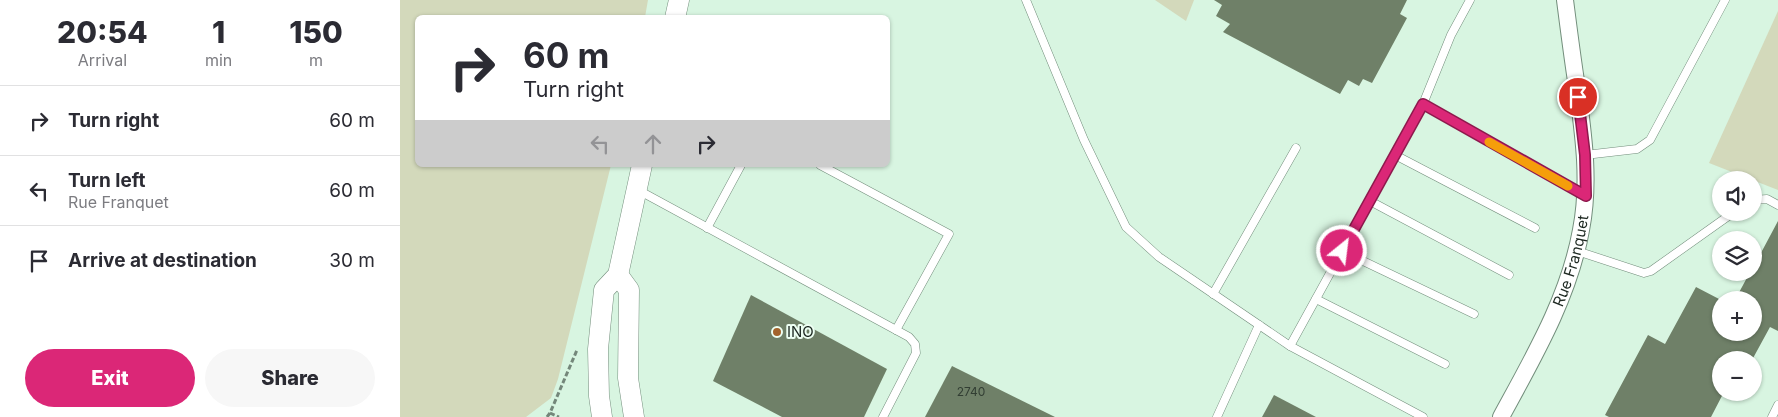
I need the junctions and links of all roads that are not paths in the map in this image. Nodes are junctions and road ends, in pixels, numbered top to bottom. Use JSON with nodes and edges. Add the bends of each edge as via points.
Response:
{"nodes":[{"id":1,"x":679,"y":0,"type":"edge"},
{"id":2,"x":1026,"y":0,"type":"edge"},
{"id":3,"x":1470,"y":0,"type":"edge"},
{"id":4,"x":1565,"y":0,"type":"edge"},
{"id":5,"x":1725,"y":0,"type":"edge"},
{"id":6,"x":676,"y":15,"type":"edge"},
{"id":7,"x":1423,"y":104,"type":"junction"},
{"id":8,"x":1296,"y":148,"type":"dead end"},
{"id":9,"x":1395,"y":155,"type":"junction"},
{"id":10,"x":1585,"y":155,"type":"junction"},
{"id":11,"x":642,"y":167,"type":"edge"},
{"id":12,"x":740,"y":167,"type":"edge"},
{"id":13,"x":824,"y":167,"type":"edge"},
{"id":14,"x":637,"y":189,"type":"junction"},
{"id":15,"x":1586,"y":196,"type":"junction"},
{"id":16,"x":1762,"y":199,"type":"edge"},
{"id":17,"x":1370,"y":201,"type":"junction"},
{"id":18,"x":1778,"y":205,"type":"edge"},
{"id":19,"x":1721,"y":221,"type":"edge"},
{"id":20,"x":708,"y":228,"type":"junction"},
{"id":21,"x":1535,"y":228,"type":"dead end"},
{"id":22,"x":1342,"y":251,"type":"junction"},
{"id":23,"x":1577,"y":251,"type":"junction"},
{"id":24,"x":1508,"y":274,"type":"dead end"},
{"id":25,"x":618,"y":275,"type":"junction"},
{"id":26,"x":1213,"y":294,"type":"junction"},
{"id":27,"x":1316,"y":299,"type":"junction"},
{"id":28,"x":1474,"y":314,"type":"dead end"},
{"id":29,"x":1259,"y":325,"type":"junction"},
{"id":30,"x":896,"y":330,"type":"junction"},
{"id":31,"x":1290,"y":346,"type":"junction"},
{"id":32,"x":1444,"y":364,"type":"dead end"},
{"id":33,"x":1778,"y":405,"type":"edge"},
{"id":34,"x":602,"y":417,"type":"edge"},
{"id":35,"x":634,"y":417,"type":"edge"},
{"id":36,"x":883,"y":417,"type":"edge"},
{"id":37,"x":1217,"y":417,"type":"edge"},
{"id":38,"x":1423,"y":417,"type":"edge"},
{"id":39,"x":1501,"y":417,"type":"edge"},
{"id":40,"x":1772,"y":417,"type":"edge"}],
"edges":[{"from":1,"to":6,"type":"street"},
{"from":2,"to":26,"type":"lane","via":[[1084,140],[1126,227],[1159,258]]},
{"from":3,"to":7,"type":"lane","via":[[1451,35]]},
{"from":4,"to":10,"type":"street","name":"Rue Franquet"},
{"from":5,"to":10,"type":"lane","via":[[1650,140],[1637,149]]},
{"from":7,"to":9,"type":"lane"},
{"from":7,"to":15,"type":"lane"},
{"from":8,"to":26,"type":"lane"},
{"from":9,"to":17,"type":"lane"},
{"from":9,"to":21,"type":"lane"},
{"from":10,"to":15,"type":"street","name":"Rue Franquet"},
{"from":11,"to":14,"type":"street"},
{"from":12,"to":20,"type":"lane"},
{"from":13,"to":30,"type":"lane","via":[[949,234]]},
{"from":14,"to":20,"type":"lane"},
{"from":14,"to":25,"type":"street"},
{"from":15,"to":23,"type":"street","name":"Rue Franquet"},
{"from":16,"to":18,"type":"lane"},
{"from":17,"to":22,"type":"lane"},
{"from":17,"to":24,"type":"lane"},
{"from":19,"to":23,"type":"lane","via":[[1644,273]]},
{"from":20,"to":30,"type":"lane"},
{"from":22,"to":27,"type":"lane"},
{"from":22,"to":28,"type":"lane"},
{"from":23,"to":39,"type":"street","name":"Rue Franquet","via":[[1544,338]]},
{"from":25,"to":34,"type":"street","via":[[604,290],[598,348]]},
{"from":25,"to":35,"type":"street","via":[[629,290],[628,378]]},
{"from":26,"to":29,"type":"lane"},
{"from":27,"to":31,"type":"lane"},
{"from":27,"to":32,"type":"lane"},
{"from":29,"to":31,"type":"lane"},
{"from":29,"to":37,"type":"lane"},
{"from":30,"to":36,"type":"lane","via":[[909,337],[915,344],[916,353]]},
{"from":31,"to":38,"type":"lane"},
{"from":33,"to":40,"type":"lane"}]}
